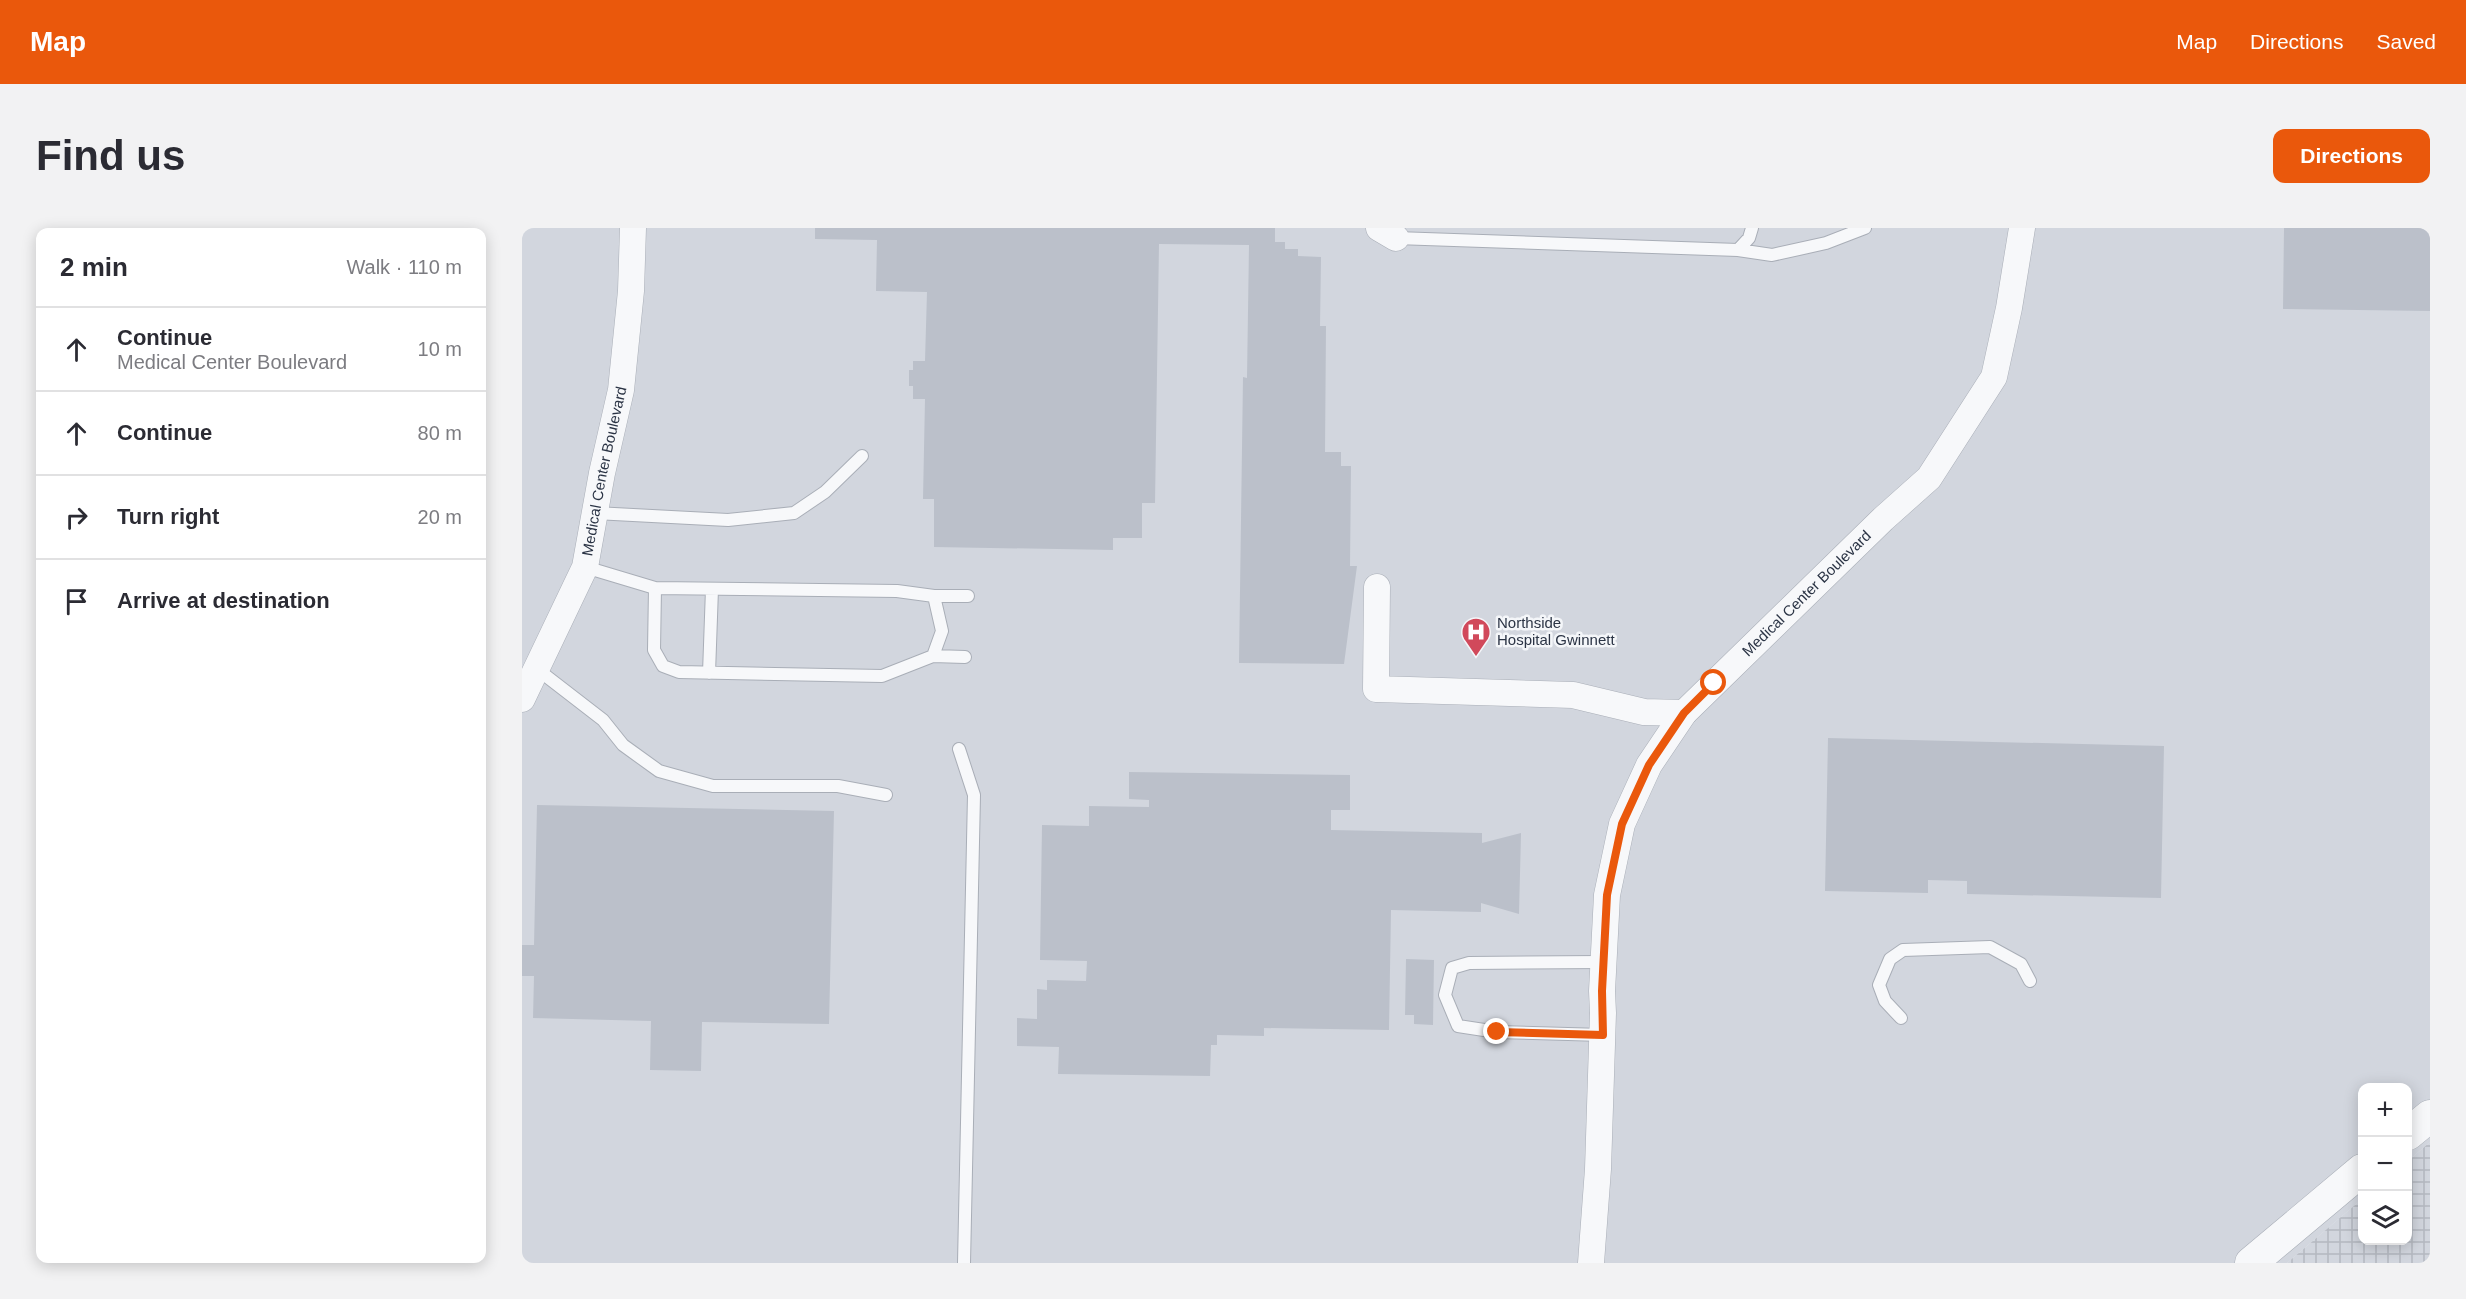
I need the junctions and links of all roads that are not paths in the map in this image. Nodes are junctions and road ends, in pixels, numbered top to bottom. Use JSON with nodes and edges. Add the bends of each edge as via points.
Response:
{"nodes":[{"id":1,"x":633,"y":228,"type":"edge"},
{"id":2,"x":1484,"y":228,"type":"edge"},
{"id":3,"x":1752,"y":228,"type":"edge"},
{"id":4,"x":1864,"y":228,"type":"edge"},
{"id":5,"x":2022,"y":228,"type":"edge"},
{"id":6,"x":1390,"y":231,"type":"edge"},
{"id":7,"x":1483,"y":242,"type":"junction"},
{"id":8,"x":1738,"y":250,"type":"junction"},
{"id":9,"x":862,"y":456,"type":"dead end"},
{"id":10,"x":595,"y":513,"type":"junction"},
{"id":11,"x":585,"y":567,"type":"junction"},
{"id":12,"x":1377,"y":587,"type":"dead end"},
{"id":13,"x":655,"y":588,"type":"junction"},
{"id":14,"x":712,"y":589,"type":"junction"},
{"id":15,"x":968,"y":596,"type":"dead end"},
{"id":16,"x":934,"y":597,"type":"junction"},
{"id":17,"x":933,"y":656,"type":"junction"},
{"id":18,"x":966,"y":657,"type":"dead end"},
{"id":19,"x":709,"y":673,"type":"junction"},
{"id":20,"x":527,"y":686,"type":"edge"},
{"id":21,"x":1684,"y":713,"type":"junction"},
{"id":22,"x":958,"y":749,"type":"dead end"},
{"id":23,"x":886,"y":795,"type":"dead end"},
{"id":24,"x":1603,"y":962,"type":"junction"},
{"id":25,"x":2030,"y":981,"type":"dead end"},
{"id":26,"x":1901,"y":1018,"type":"dead end"},
{"id":27,"x":1603,"y":1035,"type":"junction"},
{"id":28,"x":2430,"y":1116,"type":"edge"},
{"id":29,"x":2412,"y":1131,"type":"edge"},
{"id":30,"x":2358,"y":1173,"type":"edge"},
{"id":31,"x":964,"y":1263,"type":"edge"},
{"id":32,"x":1591,"y":1263,"type":"edge"},
{"id":33,"x":2250,"y":1263,"type":"edge"}],
"edges":[{"from":1,"to":10,"type":"street","name":"Medical Center Boulevard","via":[[621,390]]},
{"from":2,"to":7,"type":"lane"},
{"from":3,"to":8,"type":"lane"},
{"from":4,"to":8,"type":"lane","via":[[1826,243],[1772,255]]},
{"from":5,"to":21,"type":"street","name":"Medical Center Boulevard","via":[[1994,377],[1929,478]]},
{"from":6,"to":7,"type":"lane"},
{"from":7,"to":8,"type":"lane"},
{"from":9,"to":10,"type":"lane","via":[[825,492],[794,513],[728,520]]},
{"from":10,"to":11,"type":"street","name":"Medical Center Boulevard"},
{"from":11,"to":13,"type":"lane"},
{"from":11,"to":20,"type":"street","name":"Medical Center Boulevard"},
{"from":12,"to":21,"type":"street","via":[[1376,689],[1573,695],[1644,712]]},
{"from":13,"to":14,"type":"lane"},
{"from":13,"to":19,"type":"lane","via":[[654,650],[663,666],[679,672]]},
{"from":14,"to":16,"type":"lane","via":[[897,591]]},
{"from":14,"to":19,"type":"lane"},
{"from":15,"to":16,"type":"lane"},
{"from":16,"to":17,"type":"lane","via":[[942,631]]},
{"from":17,"to":18,"type":"lane"},
{"from":17,"to":19,"type":"lane","via":[[882,676]]},
{"from":20,"to":23,"type":"lane","via":[[603,720],[623,745],[659,771],[713,786],[838,786]]},
{"from":21,"to":24,"type":"street","name":"Medical Center Boulevard","via":[[1649,765],[1622,824],[1607,895]]},
{"from":22,"to":31,"type":"lane","via":[[974,795]]},
{"from":24,"to":27,"type":"street","name":"Medical Center Boulevard"},
{"from":24,"to":27,"type":"lane","via":[[1469,963],[1452,968],[1445,996],[1458,1026],[1497,1032]]},
{"from":25,"to":26,"type":"lane","via":[[2021,964],[1990,947],[1903,950],[1890,959],[1879,985],[1885,1001]]},
{"from":27,"to":32,"type":"street","name":"Medical Center Boulevard"},
{"from":28,"to":29,"type":"street"},
{"from":30,"to":33,"type":"street"}]}
